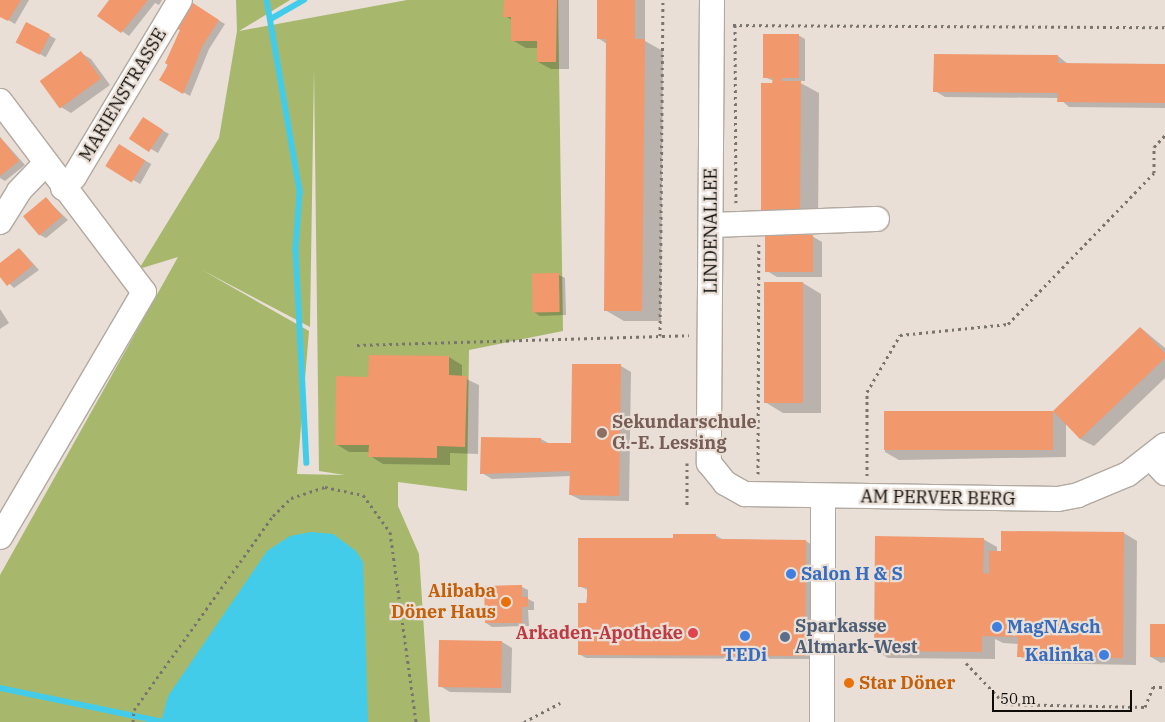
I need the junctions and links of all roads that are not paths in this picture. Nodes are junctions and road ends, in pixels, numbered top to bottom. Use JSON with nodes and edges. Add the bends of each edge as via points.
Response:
{"nodes":[{"id":1,"x":180,"y":0,"type":"edge"},
{"id":2,"x":712,"y":0,"type":"edge"},
{"id":3,"x":0,"y":101,"type":"edge"},
{"id":4,"x":45,"y":164,"type":"junction"},
{"id":5,"x":63,"y":188,"type":"junction"},
{"id":6,"x":877,"y":219,"type":"dead end"},
{"id":7,"x":0,"y":222,"type":"edge"},
{"id":8,"x":711,"y":225,"type":"junction"},
{"id":9,"x":1160,"y":459,"type":"edge"},
{"id":10,"x":709,"y":463,"type":"joint"},
{"id":11,"x":823,"y":496,"type":"junction"},
{"id":12,"x":0,"y":537,"type":"edge"},
{"id":13,"x":822,"y":722,"type":"edge"}],
"edges":[{"from":1,"to":5,"type":"street","name":"MARIENSTRASSE","via":[[74,177]]},
{"from":2,"to":8,"type":"street","name":"LINDENALLEE","via":[[724,25]]},
{"from":3,"to":4,"type":"street"},
{"from":4,"to":5,"type":"street"},
{"from":4,"to":7,"type":"street","via":[[19,191]]},
{"from":5,"to":12,"type":"street","via":[[144,292]]},
{"from":6,"to":8,"type":"street"},
{"from":8,"to":10,"type":"street","name":"LINDENALLEE"},
{"from":9,"to":11,"type":"street","name":"AM PERVER BERG","via":[[1121,477],[1058,499]]},
{"from":10,"to":11,"type":"street","name":"AM PERVER BERG","via":[[725,484],[745,494]]},
{"from":11,"to":13,"type":"street"}]}
